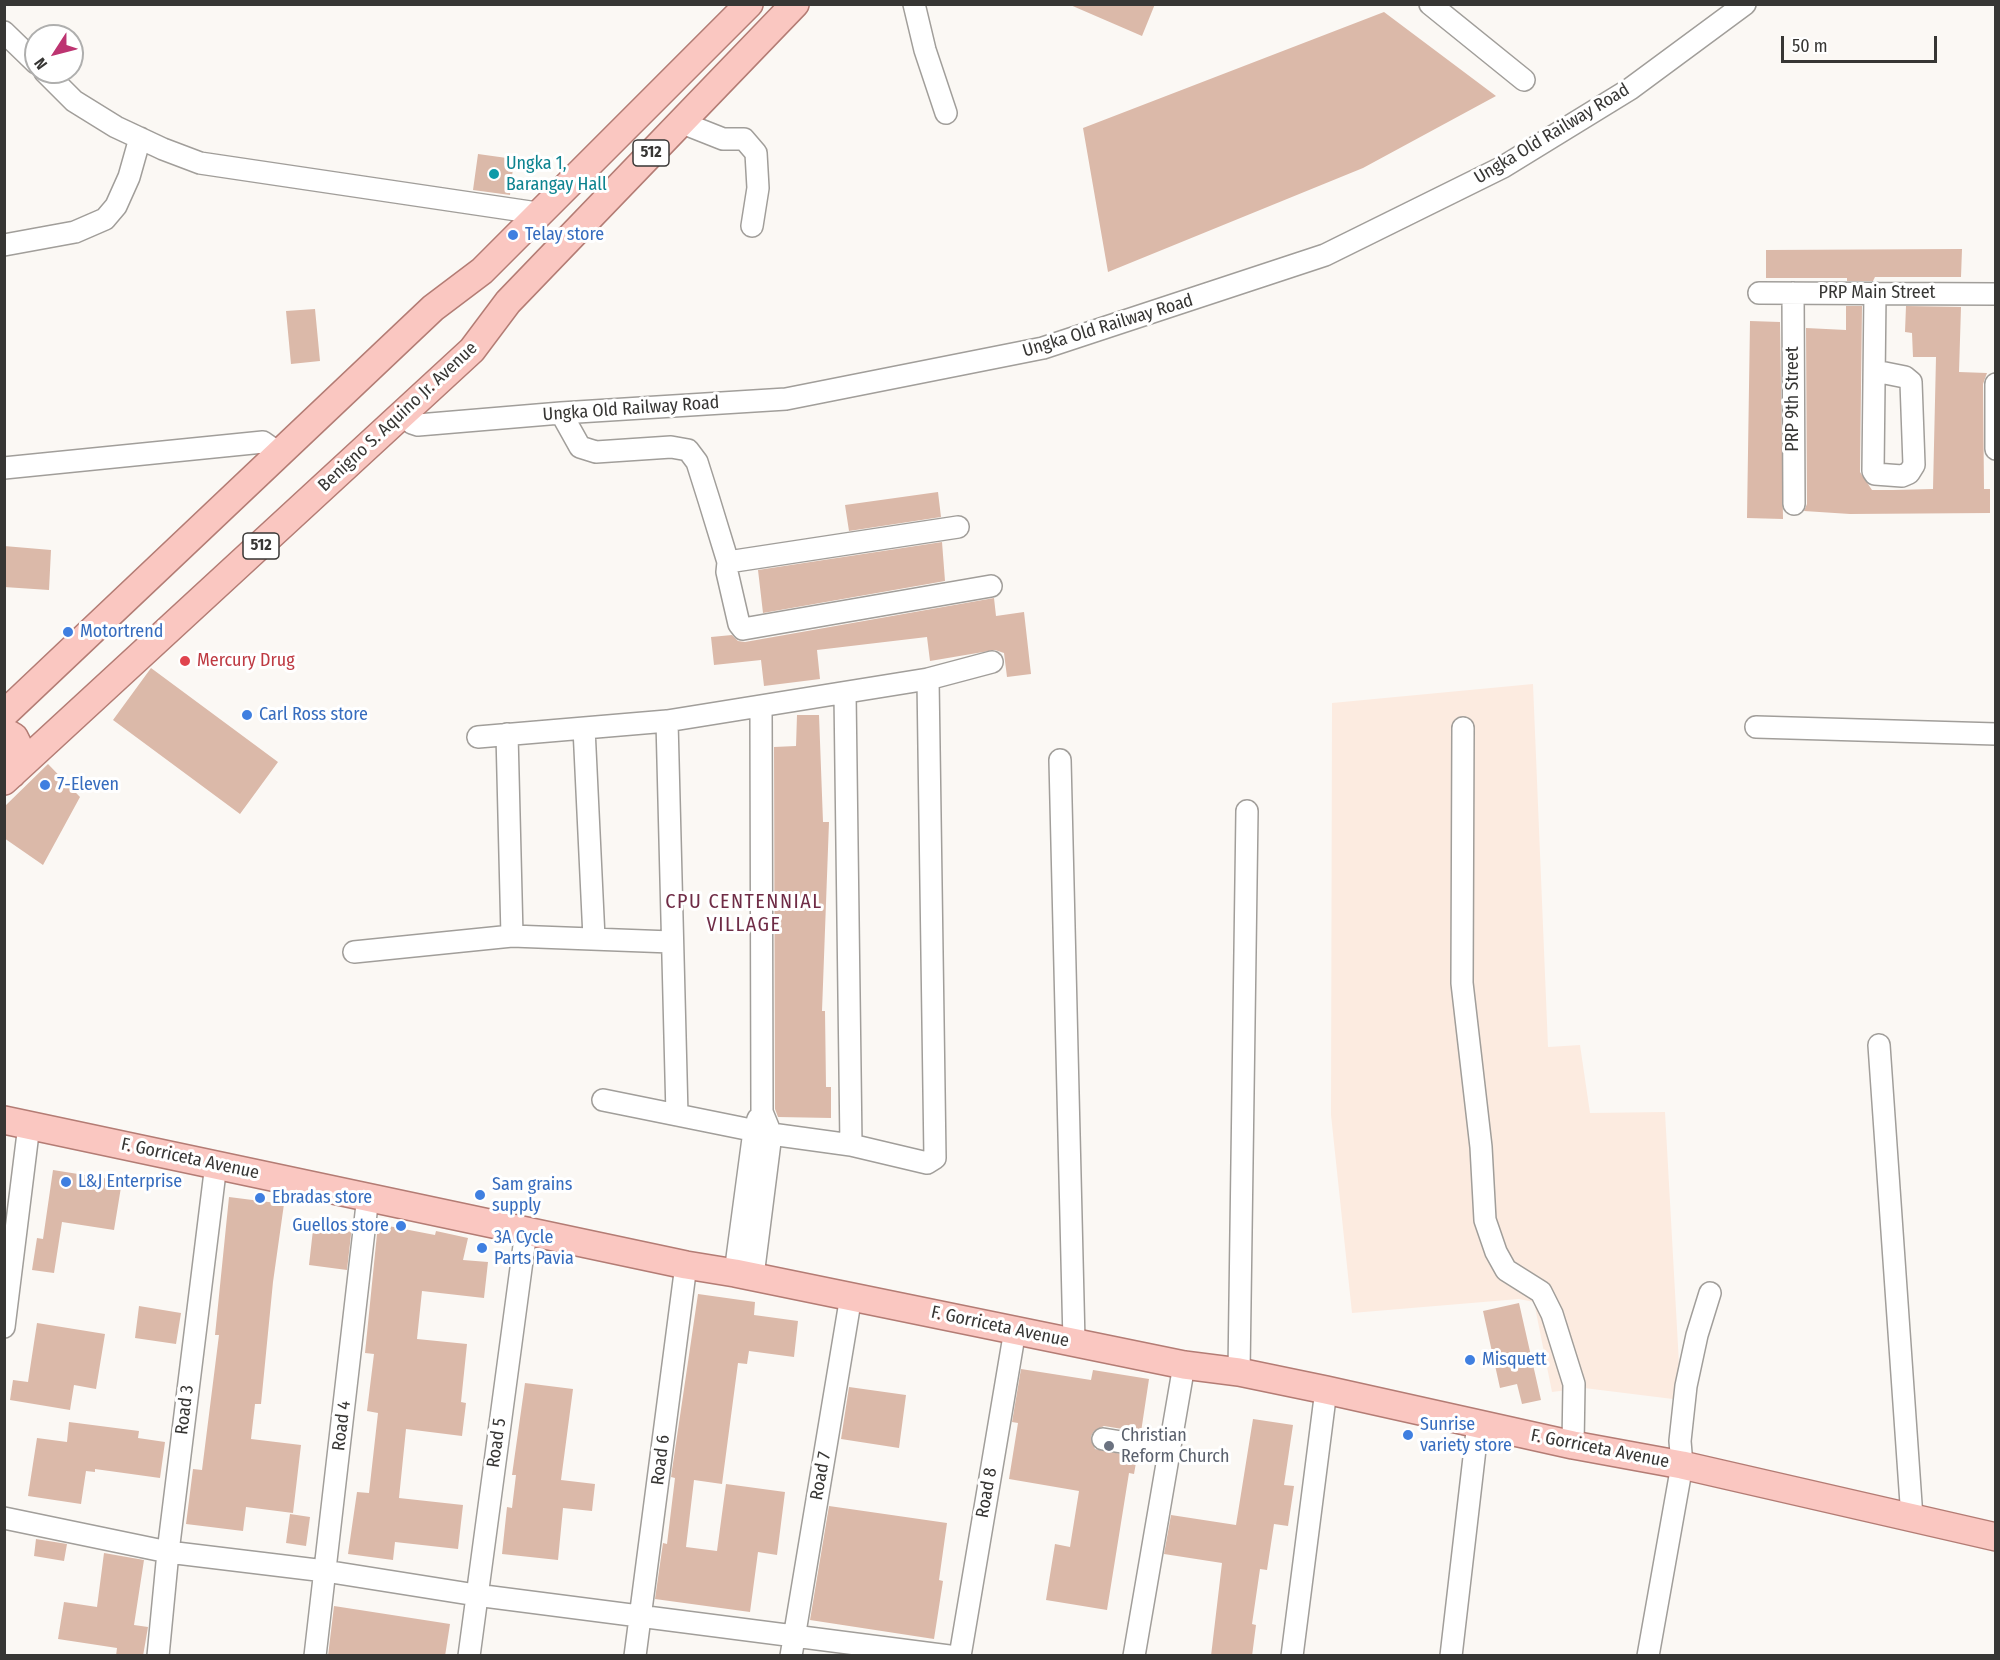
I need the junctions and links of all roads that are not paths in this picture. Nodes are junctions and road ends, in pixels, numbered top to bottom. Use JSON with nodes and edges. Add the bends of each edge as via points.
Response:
{"nodes":[{"id":1,"x":749,"y":4,"type":"edge"},
{"id":2,"x":795,"y":4,"type":"edge"},
{"id":3,"x":914,"y":4,"type":"edge"},
{"id":4,"x":1430,"y":4,"type":"edge"},
{"id":5,"x":1745,"y":4,"type":"edge"},
{"id":6,"x":4,"y":32,"type":"edge"},
{"id":7,"x":24,"y":51,"type":"edge"},
{"id":8,"x":1524,"y":80,"type":"dead end"},
{"id":9,"x":57,"y":84,"type":"edge"},
{"id":10,"x":946,"y":113,"type":"dead end"},
{"id":11,"x":680,"y":122,"type":"junction"},
{"id":12,"x":140,"y":138,"type":"junction"},
{"id":13,"x":537,"y":213,"type":"junction"},
{"id":14,"x":752,"y":226,"type":"dead end"},
{"id":15,"x":567,"y":242,"type":"junction"},
{"id":16,"x":4,"y":245,"type":"edge"},
{"id":17,"x":1759,"y":293,"type":"dead end"},
{"id":18,"x":1793,"y":293,"type":"junction"},
{"id":19,"x":1875,"y":293,"type":"junction"},
{"id":20,"x":1995,"y":294,"type":"edge"},
{"id":21,"x":1875,"y":371,"type":"junction"},
{"id":22,"x":1995,"y":384,"type":"edge"},
{"id":23,"x":404,"y":413,"type":"junction"},
{"id":24,"x":561,"y":413,"type":"junction"},
{"id":25,"x":1995,"y":449,"type":"edge"},
{"id":26,"x":279,"y":454,"type":"junction"},
{"id":27,"x":4,"y":468,"type":"edge"},
{"id":28,"x":1794,"y":504,"type":"dead end"},
{"id":29,"x":958,"y":527,"type":"dead end"},
{"id":30,"x":728,"y":562,"type":"junction"},
{"id":31,"x":991,"y":586,"type":"dead end"},
{"id":32,"x":992,"y":662,"type":"dead end"},
{"id":33,"x":928,"y":679,"type":"junction"},
{"id":34,"x":844,"y":693,"type":"junction"},
{"id":35,"x":761,"y":706,"type":"junction"},
{"id":36,"x":4,"y":714,"type":"edge"},
{"id":37,"x":668,"y":721,"type":"junction"},
{"id":38,"x":1756,"y":727,"type":"dead end"},
{"id":39,"x":584,"y":728,"type":"junction"},
{"id":40,"x":1463,"y":728,"type":"dead end"},
{"id":41,"x":4,"y":731,"type":"edge"},
{"id":42,"x":507,"y":734,"type":"junction"},
{"id":43,"x":1995,"y":734,"type":"edge"},
{"id":44,"x":478,"y":737,"type":"dead end"},
{"id":45,"x":1060,"y":760,"type":"dead end"},
{"id":46,"x":8,"y":778,"type":"edge"},
{"id":47,"x":1247,"y":811,"type":"dead end"},
{"id":48,"x":512,"y":936,"type":"junction"},
{"id":49,"x":594,"y":938,"type":"junction"},
{"id":50,"x":671,"y":942,"type":"junction"},
{"id":51,"x":354,"y":952,"type":"dead end"},
{"id":52,"x":1879,"y":1045,"type":"dead end"},
{"id":53,"x":603,"y":1100,"type":"dead end"},
{"id":54,"x":677,"y":1115,"type":"junction"},
{"id":55,"x":17,"y":1123,"type":"edge"},
{"id":56,"x":762,"y":1126,"type":"junction"},
{"id":57,"x":851,"y":1145,"type":"junction"},
{"id":58,"x":216,"y":1164,"type":"junction"},
{"id":59,"x":368,"y":1196,"type":"junction"},
{"id":60,"x":525,"y":1231,"type":"junction"},
{"id":61,"x":686,"y":1265,"type":"junction"},
{"id":62,"x":744,"y":1274,"type":"junction"},
{"id":63,"x":1710,"y":1293,"type":"dead end"},
{"id":64,"x":851,"y":1296,"type":"junction"},
{"id":65,"x":4,"y":1327,"type":"edge"},
{"id":66,"x":1015,"y":1330,"type":"junction"},
{"id":67,"x":1074,"y":1342,"type":"junction"},
{"id":68,"x":1184,"y":1365,"type":"junction"},
{"id":69,"x":1239,"y":1372,"type":"junction"},
{"id":70,"x":1326,"y":1390,"type":"junction"},
{"id":71,"x":1478,"y":1423,"type":"junction"},
{"id":72,"x":1103,"y":1439,"type":"dead end"},
{"id":73,"x":1573,"y":1445,"type":"junction"},
{"id":74,"x":1170,"y":1450,"type":"junction"},
{"id":75,"x":1682,"y":1465,"type":"junction"},
{"id":76,"x":4,"y":1518,"type":"edge"},
{"id":77,"x":1912,"y":1518,"type":"junction"},
{"id":78,"x":1995,"y":1537,"type":"edge"},
{"id":79,"x":168,"y":1552,"type":"junction"},
{"id":80,"x":325,"y":1571,"type":"junction"},
{"id":81,"x":476,"y":1595,"type":"junction"},
{"id":82,"x":641,"y":1614,"type":"junction"},
{"id":83,"x":794,"y":1635,"type":"junction"},
{"id":84,"x":158,"y":1656,"type":"edge"},
{"id":85,"x":315,"y":1656,"type":"edge"},
{"id":86,"x":469,"y":1656,"type":"edge"},
{"id":87,"x":635,"y":1656,"type":"edge"},
{"id":88,"x":791,"y":1656,"type":"edge"},
{"id":89,"x":949,"y":1656,"type":"edge"},
{"id":90,"x":960,"y":1656,"type":"edge"},
{"id":91,"x":1134,"y":1656,"type":"edge"},
{"id":92,"x":1292,"y":1656,"type":"edge"},
{"id":93,"x":1451,"y":1656,"type":"edge"},
{"id":94,"x":1648,"y":1656,"type":"edge"}],
"edges":[{"from":1,"to":13,"type":"main road","number":"512"},
{"from":2,"to":11,"type":"main road","name":"Benigno S. Aquino Jr. Avenue","number":"512"},
{"from":3,"to":10,"type":"street"},
{"from":4,"to":8,"type":"street"},
{"from":5,"to":24,"type":"street","name":"Ungka Old Railway Road","via":[[1630,89],[1503,167],[1325,255],[1282,270],[1043,348],[971,364],[786,399]]},
{"from":6,"to":7,"type":"street"},
{"from":9,"to":12,"type":"street","via":[[74,101]]},
{"from":11,"to":14,"type":"street","via":[[723,139],[744,139],[756,153],[758,188]]},
{"from":11,"to":15,"type":"main road","name":"Benigno S. Aquino Jr. Avenue","number":"512"},
{"from":12,"to":13,"type":"street","via":[[200,163]]},
{"from":12,"to":16,"type":"street","via":[[129,177],[116,206],[105,219],[75,232]]},
{"from":13,"to":15,"type":"main road"},
{"from":13,"to":26,"type":"main road","number":"512","via":[[482,271],[433,308]]},
{"from":15,"to":23,"type":"main road","name":"Benigno S. Aquino Jr. Avenue","number":"512","via":[[508,302],[472,350]]},
{"from":17,"to":18,"type":"street","name":"PRP Main Street"},
{"from":18,"to":19,"type":"street","name":"PRP Main Street"},
{"from":18,"to":28,"type":"street","name":"PRP 9th Street"},
{"from":19,"to":20,"type":"street","name":"PRP Main Street"},
{"from":19,"to":21,"type":"street"},
{"from":21,"to":21,"type":"street","via":[[1873,471],[1902,476],[1914,465],[1911,382],[1905,377]]},
{"from":22,"to":25,"type":"street"},
{"from":23,"to":24,"type":"street","name":"Ungka Old Railway Road","via":[[418,425]]},
{"from":23,"to":46,"type":"main road","name":"Benigno S. Aquino Jr. Avenue","number":"512"},
{"from":24,"to":30,"type":"street","via":[[580,447],[596,452],[671,447],[688,450],[697,462]]},
{"from":26,"to":27,"type":"street","via":[[263,442]]},
{"from":26,"to":36,"type":"main road","number":"512"},
{"from":29,"to":30,"type":"street"},
{"from":30,"to":31,"type":"street","via":[[727,572],[743,629]]},
{"from":32,"to":33,"type":"street"},
{"from":33,"to":34,"type":"street"},
{"from":33,"to":57,"type":"street","via":[[935,1158],[927,1163]]},
{"from":34,"to":35,"type":"street"},
{"from":34,"to":57,"type":"street"},
{"from":35,"to":37,"type":"street"},
{"from":35,"to":56,"type":"street"},
{"from":37,"to":39,"type":"street"},
{"from":37,"to":50,"type":"street"},
{"from":38,"to":43,"type":"street"},
{"from":39,"to":42,"type":"street"},
{"from":39,"to":49,"type":"street"},
{"from":40,"to":73,"type":"street","via":[[1462,983],[1481,1147],[1485,1220],[1506,1270],[1541,1292],[1552,1314],[1574,1384]]},
{"from":41,"to":46,"type":"main road","via":[[15,737],[19,747],[18,765]]},
{"from":42,"to":44,"type":"street"},
{"from":42,"to":48,"type":"street"},
{"from":45,"to":67,"type":"street"},
{"from":47,"to":69,"type":"street"},
{"from":48,"to":49,"type":"street"},
{"from":48,"to":51,"type":"street"},
{"from":49,"to":50,"type":"street"},
{"from":50,"to":54,"type":"street"},
{"from":52,"to":77,"type":"street"},
{"from":53,"to":54,"type":"street"},
{"from":54,"to":56,"type":"street"},
{"from":55,"to":58,"type":"main road","name":"F. Gorriceta Avenue"},
{"from":55,"to":65,"type":"street"},
{"from":56,"to":57,"type":"street"},
{"from":56,"to":62,"type":"street"},
{"from":58,"to":59,"type":"main road","name":"F. Gorriceta Avenue"},
{"from":58,"to":79,"type":"street","name":"Road 3"},
{"from":59,"to":60,"type":"main road","name":"F. Gorriceta Avenue"},
{"from":59,"to":80,"type":"street","name":"Road 4"},
{"from":60,"to":61,"type":"main road","name":"F. Gorriceta Avenue"},
{"from":60,"to":81,"type":"street","name":"Road 5"},
{"from":61,"to":62,"type":"main road","name":"F. Gorriceta Avenue"},
{"from":61,"to":82,"type":"street","name":"Road 6"},
{"from":62,"to":64,"type":"main road","name":"F. Gorriceta Avenue"},
{"from":63,"to":75,"type":"street","via":[[1696,1335],[1686,1386],[1680,1441]]},
{"from":64,"to":66,"type":"main road","name":"F. Gorriceta Avenue"},
{"from":64,"to":83,"type":"street","name":"Road 7"},
{"from":66,"to":67,"type":"main road","name":"F. Gorriceta Avenue"},
{"from":66,"to":90,"type":"street","name":"Road 8"},
{"from":67,"to":68,"type":"main road","name":"F. Gorriceta Avenue"},
{"from":68,"to":69,"type":"main road","name":"F. Gorriceta Avenue"},
{"from":68,"to":74,"type":"street"},
{"from":69,"to":70,"type":"main road","name":"F. Gorriceta Avenue"},
{"from":70,"to":71,"type":"main road","name":"F. Gorriceta Avenue"},
{"from":70,"to":92,"type":"street"},
{"from":71,"to":73,"type":"main road","name":"F. Gorriceta Avenue"},
{"from":71,"to":93,"type":"street"},
{"from":72,"to":74,"type":"street"},
{"from":73,"to":75,"type":"main road","name":"F. Gorriceta Avenue"},
{"from":74,"to":91,"type":"street"},
{"from":75,"to":77,"type":"main road","name":"F. Gorriceta Avenue"},
{"from":75,"to":94,"type":"street"},
{"from":76,"to":79,"type":"street"},
{"from":77,"to":78,"type":"main road","name":"F. Gorriceta Avenue"},
{"from":79,"to":80,"type":"street"},
{"from":79,"to":84,"type":"street","name":"Road 3"},
{"from":80,"to":81,"type":"street"},
{"from":80,"to":85,"type":"street","name":"Road 4"},
{"from":81,"to":82,"type":"street"},
{"from":81,"to":86,"type":"street","name":"Road 5"},
{"from":82,"to":83,"type":"street"},
{"from":82,"to":87,"type":"street","name":"Road 6"},
{"from":83,"to":88,"type":"street","name":"Road 7"},
{"from":83,"to":89,"type":"street"}]}
